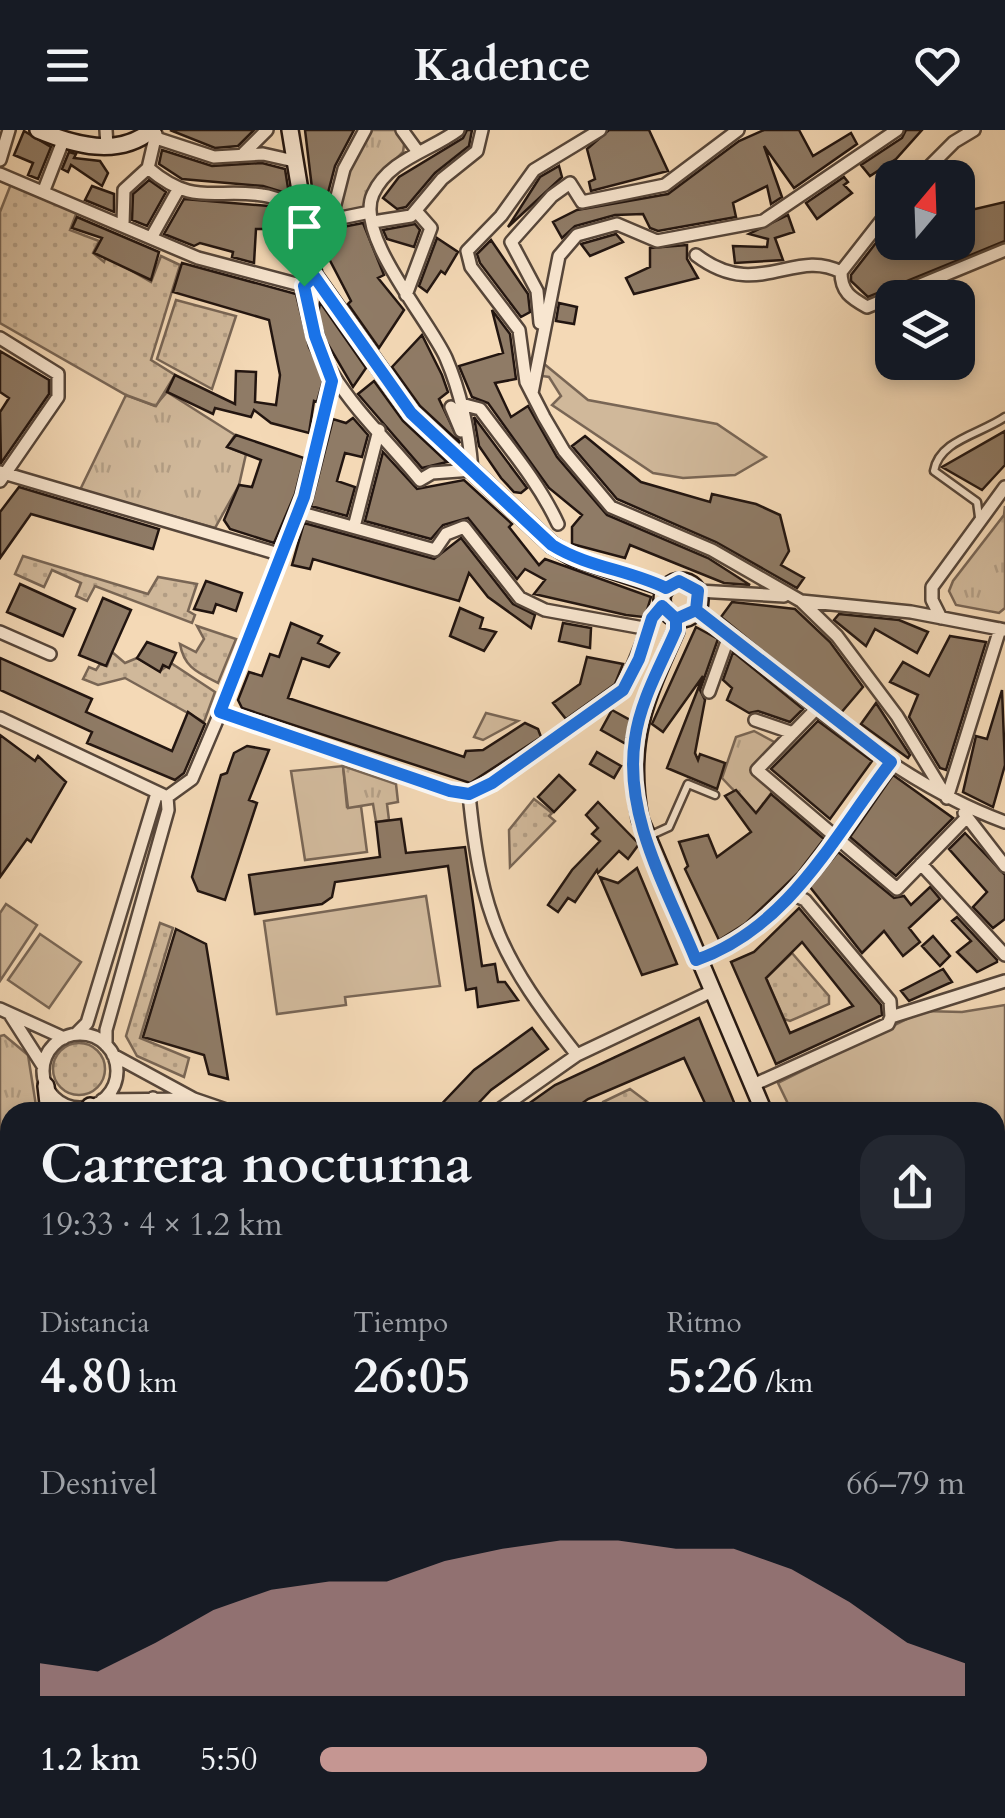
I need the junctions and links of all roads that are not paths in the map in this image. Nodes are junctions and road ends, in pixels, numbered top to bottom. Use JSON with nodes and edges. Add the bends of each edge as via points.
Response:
{"nodes":[{"id":1,"x":9,"y":130,"type":"edge"},
{"id":2,"x":38,"y":130,"type":"edge"},
{"id":3,"x":267,"y":130,"type":"edge"},
{"id":4,"x":290,"y":130,"type":"edge"},
{"id":5,"x":365,"y":130,"type":"edge"},
{"id":6,"x":402,"y":130,"type":"edge"},
{"id":7,"x":458,"y":130,"type":"edge"},
{"id":8,"x":482,"y":130,"type":"edge"},
{"id":9,"x":600,"y":130,"type":"edge"},
{"id":10,"x":738,"y":130,"type":"edge"},
{"id":11,"x":897,"y":130,"type":"edge"},
{"id":12,"x":974,"y":130,"type":"edge"},
{"id":13,"x":154,"y":132,"type":"edge"},
{"id":14,"x":106,"y":138,"type":"edge"},
{"id":15,"x":63,"y":140,"type":"junction"},
{"id":16,"x":418,"y":152,"type":"junction"},
{"id":17,"x":244,"y":153,"type":"junction"},
{"id":18,"x":0,"y":160,"type":"edge"},
{"id":19,"x":936,"y":160,"type":"edge"},
{"id":20,"x":294,"y":161,"type":"junction"},
{"id":21,"x":148,"y":168,"type":"junction"},
{"id":22,"x":0,"y":174,"type":"edge"},
{"id":23,"x":179,"y":188,"type":"junction"},
{"id":24,"x":44,"y":190,"type":"junction"},
{"id":25,"x":416,"y":211,"type":"junction"},
{"id":26,"x":302,"y":216,"type":"junction"},
{"id":27,"x":372,"y":217,"type":"junction"},
{"id":28,"x":332,"y":220,"type":"junction"},
{"id":29,"x":123,"y":224,"type":"junction"},
{"id":30,"x":875,"y":229,"type":"edge"},
{"id":31,"x":150,"y":238,"type":"junction"},
{"id":32,"x":1005,"y":250,"type":"edge"},
{"id":33,"x":696,"y":255,"type":"dead end"},
{"id":34,"x":841,"y":272,"type":"junction"},
{"id":35,"x":309,"y":281,"type":"junction"},
{"id":36,"x":406,"y":295,"type":"junction"},
{"id":37,"x":0,"y":338,"type":"edge"},
{"id":38,"x":541,"y":342,"type":"junction"},
{"id":39,"x":332,"y":381,"type":"junction"},
{"id":40,"x":532,"y":393,"type":"junction"},
{"id":41,"x":456,"y":406,"type":"junction"},
{"id":42,"x":1005,"y":416,"type":"edge"},
{"id":43,"x":379,"y":430,"type":"junction"},
{"id":44,"x":472,"y":470,"type":"junction"},
{"id":45,"x":2,"y":475,"type":"edge"},
{"id":46,"x":1005,"y":486,"type":"edge"},
{"id":47,"x":298,"y":512,"type":"junction"},
{"id":48,"x":558,"y":524,"type":"dead end"},
{"id":49,"x":354,"y":527,"type":"junction"},
{"id":50,"x":974,"y":532,"type":"junction"},
{"id":51,"x":282,"y":555,"type":"junction"},
{"id":52,"x":666,"y":588,"type":"junction"},
{"id":53,"x":698,"y":591,"type":"junction"},
{"id":54,"x":802,"y":601,"type":"junction"},
{"id":55,"x":662,"y":606,"type":"junction"},
{"id":56,"x":696,"y":610,"type":"junction"},
{"id":57,"x":942,"y":618,"type":"junction"},
{"id":58,"x":676,"y":619,"type":"junction"},
{"id":59,"x":649,"y":628,"type":"junction"},
{"id":60,"x":1003,"y":630,"type":"edge"},
{"id":61,"x":0,"y":632,"type":"edge"},
{"id":62,"x":730,"y":636,"type":"junction"},
{"id":63,"x":50,"y":654,"type":"dead end"},
{"id":64,"x":709,"y":692,"type":"dead end"},
{"id":65,"x":817,"y":708,"type":"junction"},
{"id":66,"x":220,"y":712,"type":"junction"},
{"id":67,"x":0,"y":718,"type":"edge"},
{"id":68,"x":755,"y":720,"type":"dead end"},
{"id":69,"x":793,"y":733,"type":"junction"},
{"id":70,"x":891,"y":762,"type":"junction"},
{"id":71,"x":469,"y":794,"type":"junction"},
{"id":72,"x":162,"y":795,"type":"junction"},
{"id":73,"x":714,"y":796,"type":"dead end"},
{"id":74,"x":952,"y":802,"type":"junction"},
{"id":75,"x":967,"y":818,"type":"junction"},
{"id":76,"x":1005,"y":822,"type":"edge"},
{"id":77,"x":834,"y":836,"type":"junction"},
{"id":78,"x":646,"y":838,"type":"junction"},
{"id":79,"x":921,"y":864,"type":"junction"},
{"id":80,"x":1005,"y":866,"type":"edge"},
{"id":81,"x":796,"y":896,"type":"junction"},
{"id":82,"x":1005,"y":955,"type":"edge"},
{"id":83,"x":696,"y":960,"type":"junction"},
{"id":84,"x":1005,"y":981,"type":"edge"},
{"id":85,"x":710,"y":992,"type":"junction"},
{"id":86,"x":4,"y":1011,"type":"edge"},
{"id":87,"x":890,"y":1017,"type":"junction"},
{"id":88,"x":70,"y":1036,"type":"junction"},
{"id":89,"x":109,"y":1050,"type":"junction"},
{"id":90,"x":578,"y":1055,"type":"junction"},
{"id":91,"x":43,"y":1066,"type":"junction"},
{"id":92,"x":752,"y":1084,"type":"junction"},
{"id":93,"x":46,"y":1086,"type":"junction"},
{"id":94,"x":153,"y":1098,"type":"junction"},
{"id":95,"x":188,"y":1099,"type":"junction"},
{"id":96,"x":48,"y":1102,"type":"edge"},
{"id":97,"x":64,"y":1102,"type":"edge"},
{"id":98,"x":96,"y":1102,"type":"edge"},
{"id":99,"x":123,"y":1102,"type":"edge"},
{"id":100,"x":159,"y":1102,"type":"edge"},
{"id":101,"x":185,"y":1102,"type":"edge"},
{"id":102,"x":198,"y":1102,"type":"edge"},
{"id":103,"x":510,"y":1102,"type":"edge"},
{"id":104,"x":760,"y":1102,"type":"edge"}],
"edges":[{"from":1,"to":18,"type":"street"},
{"from":2,"to":15,"type":"main road"},
{"from":3,"to":17,"type":"street"},
{"from":4,"to":20,"type":"main road"},
{"from":5,"to":28,"type":"street","via":[[344,170]]},
{"from":6,"to":16,"type":"street"},
{"from":7,"to":16,"type":"street"},
{"from":8,"to":25,"type":"street","via":[[477,150]]},
{"from":9,"to":40,"type":"street","via":[[534,170],[468,251],[471,267],[519,330]]},
{"from":10,"to":38,"type":"street","via":[[665,185],[582,202],[570,183],[552,196],[511,242],[537,291]]},
{"from":11,"to":38,"type":"street","via":[[763,220],[657,240],[617,224],[578,235],[559,256]]},
{"from":12,"to":19,"type":"street"},
{"from":13,"to":14,"type":"main road","via":[[134,141]]},
{"from":13,"to":17,"type":"street","via":[[214,157]]},
{"from":13,"to":21,"type":"street"},
{"from":14,"to":15,"type":"main road"},
{"from":15,"to":24,"type":"street"},
{"from":16,"to":27,"type":"street","via":[[388,172],[372,196]]},
{"from":17,"to":20,"type":"street"},
{"from":20,"to":26,"type":"main road"},
{"from":21,"to":23,"type":"street"},
{"from":21,"to":29,"type":"street","via":[[124,190]]},
{"from":22,"to":24,"type":"street"},
{"from":23,"to":26,"type":"street","via":[[207,196],[262,194]]},
{"from":23,"to":31,"type":"street"},
{"from":24,"to":29,"type":"street"},
{"from":25,"to":27,"type":"street"},
{"from":25,"to":36,"type":"street","via":[[431,228]]},
{"from":26,"to":28,"type":"street"},
{"from":26,"to":35,"type":"main road"},
{"from":27,"to":28,"type":"street"},
{"from":27,"to":36,"type":"street"},
{"from":29,"to":31,"type":"street"},
{"from":30,"to":34,"type":"street"},
{"from":31,"to":35,"type":"street","via":[[198,258]]},
{"from":32,"to":34,"type":"street","via":[[867,307],[850,298]]},
{"from":33,"to":34,"type":"street","via":[[732,274],[763,277],[820,264]]},
{"from":35,"to":39,"type":"street","via":[[315,336]]},
{"from":35,"to":44,"type":"main road","via":[[411,413]]},
{"from":36,"to":41,"type":"street","via":[[446,359]]},
{"from":37,"to":45,"type":"street","via":[[62,382]]},
{"from":38,"to":40,"type":"street"},
{"from":39,"to":43,"type":"street"},
{"from":39,"to":47,"type":"street"},
{"from":40,"to":54,"type":"street","via":[[564,451],[611,507],[712,550]]},
{"from":41,"to":44,"type":"street"},
{"from":41,"to":48,"type":"street","via":[[480,409],[538,481]]},
{"from":42,"to":50,"type":"lane","via":[[936,458],[934,471],[977,502]]},
{"from":43,"to":44,"type":"street","via":[[420,480]]},
{"from":43,"to":49,"type":"street"},
{"from":44,"to":52,"type":"main road","via":[[562,551]]},
{"from":45,"to":51,"type":"street"},
{"from":46,"to":50,"type":"street"},
{"from":47,"to":49,"type":"street"},
{"from":47,"to":51,"type":"street"},
{"from":49,"to":59,"type":"street","via":[[435,550],[446,534],[464,527],[520,598],[545,610]]},
{"from":50,"to":57,"type":"street","via":[[932,587]]},
{"from":51,"to":66,"type":"street"},
{"from":52,"to":53,"type":"main road","via":[[679,581]]},
{"from":52,"to":55,"type":"main road"},
{"from":53,"to":54,"type":"street","via":[[773,593]]},
{"from":53,"to":56,"type":"main road"},
{"from":54,"to":57,"type":"street"},
{"from":54,"to":74,"type":"street","via":[[837,636]]},
{"from":55,"to":58,"type":"main road"},
{"from":55,"to":59,"type":"street"},
{"from":56,"to":58,"type":"main road"},
{"from":56,"to":62,"type":"street"},
{"from":57,"to":60,"type":"street"},
{"from":58,"to":78,"type":"main road","via":[[635,738],[632,778]]},
{"from":59,"to":71,"type":"street","via":[[623,690]]},
{"from":60,"to":74,"type":"street"},
{"from":61,"to":63,"type":"street"},
{"from":62,"to":64,"type":"street"},
{"from":62,"to":65,"type":"street"},
{"from":65,"to":69,"type":"street"},
{"from":65,"to":70,"type":"street"},
{"from":66,"to":71,"type":"street"},
{"from":66,"to":72,"type":"street","via":[[192,778]]},
{"from":67,"to":72,"type":"street"},
{"from":68,"to":69,"type":"street"},
{"from":69,"to":77,"type":"street","via":[[757,770]]},
{"from":70,"to":74,"type":"street"},
{"from":70,"to":77,"type":"street"},
{"from":71,"to":90,"type":"street","via":[[475,856],[493,925],[524,985]]},
{"from":72,"to":88,"type":"street","via":[[87,1023]]},
{"from":72,"to":89,"type":"street","via":[[165,822],[106,1030]]},
{"from":73,"to":78,"type":"lane","via":[[688,784],[669,827]]},
{"from":74,"to":75,"type":"street"},
{"from":74,"to":76,"type":"street"},
{"from":75,"to":79,"type":"street"},
{"from":75,"to":80,"type":"street"},
{"from":77,"to":79,"type":"street","via":[[897,889]]},
{"from":77,"to":81,"type":"street"},
{"from":78,"to":83,"type":"main road"},
{"from":79,"to":82,"type":"street"},
{"from":81,"to":83,"type":"street","via":[[744,940]]},
{"from":81,"to":87,"type":"street","via":[[890,1001]]},
{"from":83,"to":85,"type":"main road"},
{"from":84,"to":87,"type":"street"},
{"from":85,"to":90,"type":"street"},
{"from":85,"to":92,"type":"main road"},
{"from":86,"to":88,"type":"street"},
{"from":86,"to":91,"type":"street"},
{"from":87,"to":92,"type":"street","via":[[888,1024]]},
{"from":88,"to":89,"type":"street"},
{"from":88,"to":91,"type":"street","via":[[50,1049]]},
{"from":89,"to":95,"type":"street"},
{"from":89,"to":98,"type":"street","via":[[115,1080]]},
{"from":90,"to":103,"type":"street"},
{"from":91,"to":93,"type":"street"},
{"from":92,"to":104,"type":"main road"},
{"from":93,"to":96,"type":"main road"},
{"from":93,"to":97,"type":"street"},
{"from":94,"to":95,"type":"street"},
{"from":94,"to":99,"type":"street"},
{"from":94,"to":100,"type":"street"},
{"from":95,"to":101,"type":"street"},
{"from":95,"to":102,"type":"street"}]}
